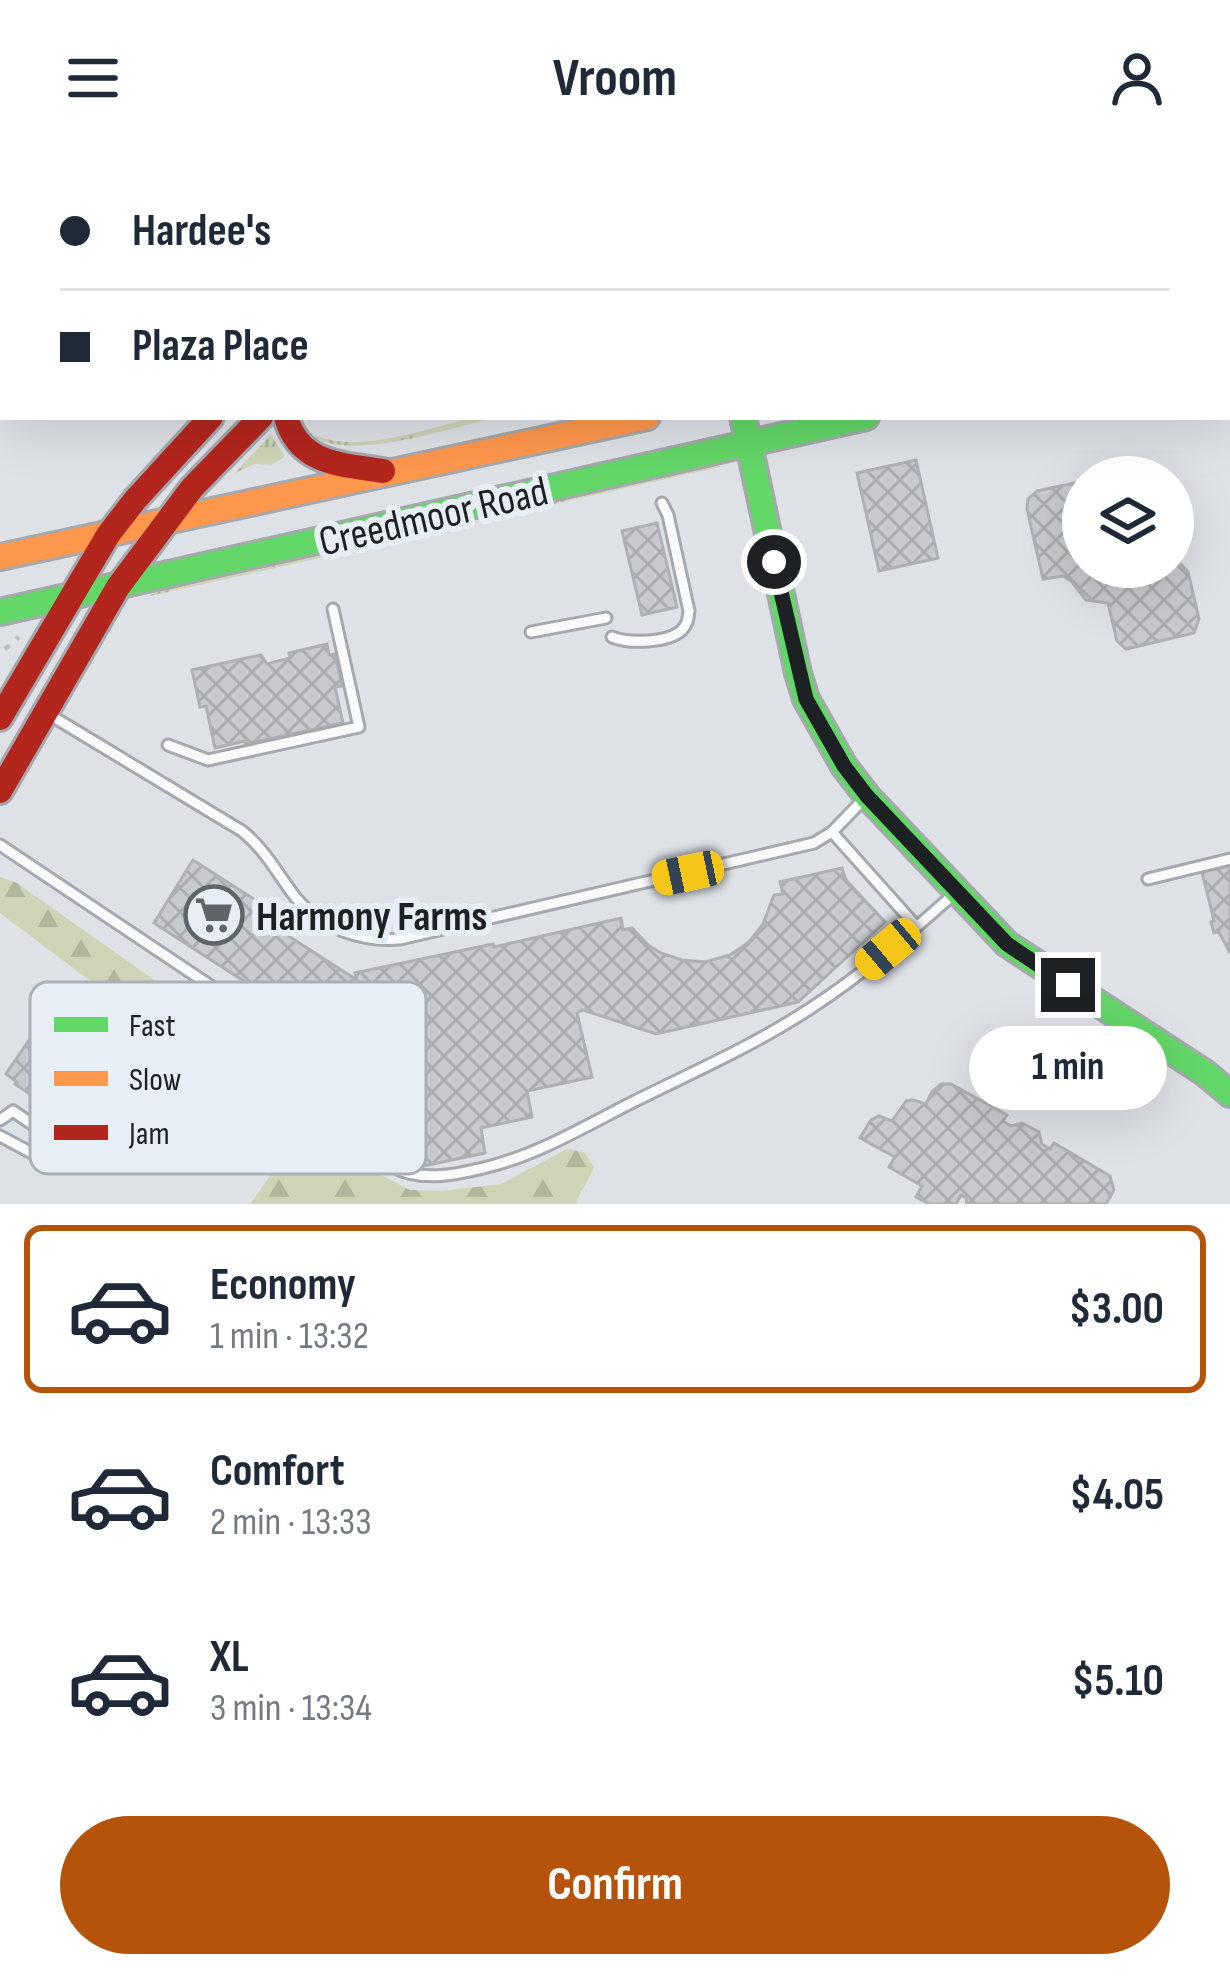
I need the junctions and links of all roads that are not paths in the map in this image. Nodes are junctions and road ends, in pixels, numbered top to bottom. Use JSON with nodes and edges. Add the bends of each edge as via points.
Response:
{"nodes":[{"id":1,"x":208,"y":420,"type":"edge"},
{"id":2,"x":258,"y":420,"type":"edge"},
{"id":3,"x":287,"y":420,"type":"edge"},
{"id":4,"x":633,"y":420,"type":"edge"},
{"id":5,"x":838,"y":420,"type":"edge"},
{"id":6,"x":745,"y":430,"type":"edge"},
{"id":7,"x":393,"y":473,"type":"junction"},
{"id":8,"x":662,"y":503,"type":"dead end"},
{"id":9,"x":165,"y":523,"type":"junction"},
{"id":10,"x":108,"y":535,"type":"junction"},
{"id":11,"x":0,"y":556,"type":"edge"},
{"id":12,"x":118,"y":586,"type":"junction"},
{"id":13,"x":71,"y":598,"type":"junction"},
{"id":14,"x":334,"y":609,"type":"dead end"},
{"id":15,"x":0,"y":612,"type":"edge"},
{"id":16,"x":606,"y":618,"type":"dead end"},
{"id":17,"x":531,"y":632,"type":"dead end"},
{"id":18,"x":612,"y":637,"type":"dead end"},
{"id":19,"x":0,"y":672,"type":"edge"},
{"id":20,"x":0,"y":703,"type":"edge"},
{"id":21,"x":46,"y":712,"type":"junction"},
{"id":22,"x":0,"y":718,"type":"edge"},
{"id":23,"x":168,"y":746,"type":"dead end"},
{"id":24,"x":0,"y":791,"type":"edge"},
{"id":25,"x":867,"y":796,"type":"junction"},
{"id":26,"x":832,"y":832,"type":"junction"},
{"id":27,"x":0,"y":845,"type":"edge"},
{"id":28,"x":1230,"y":859,"type":"edge"},
{"id":29,"x":1148,"y":879,"type":"dead end"},
{"id":30,"x":956,"y":892,"type":"junction"},
{"id":31,"x":916,"y":926,"type":"junction"},
{"id":32,"x":205,"y":982,"type":"edge"},
{"id":33,"x":1230,"y":1094,"type":"edge"},
{"id":34,"x":0,"y":1120,"type":"edge"},
{"id":35,"x":30,"y":1124,"type":"edge"},
{"id":36,"x":0,"y":1136,"type":"edge"},
{"id":37,"x":30,"y":1152,"type":"edge"},
{"id":38,"x":410,"y":1174,"type":"edge"}],
"edges":[{"from":1,"to":10,"type":"main road"},
{"from":2,"to":9,"type":"main road"},
{"from":3,"to":7,"type":"main road","via":[[308,454]]},
{"from":4,"to":7,"type":"main road","name":"Creedmoor Road"},
{"from":5,"to":6,"type":"main road","name":"Creedmoor Road"},
{"from":6,"to":12,"type":"main road","name":"Creedmoor Road"},
{"from":6,"to":25,"type":"main road","via":[[806,699]]},
{"from":7,"to":9,"type":"main road","name":"Creedmoor Road"},
{"from":8,"to":18,"type":"lane","via":[[688,620],[674,634],[633,642]]},
{"from":9,"to":10,"type":"main road","name":"Creedmoor Road"},
{"from":9,"to":12,"type":"main road"},
{"from":10,"to":11,"type":"main road","name":"Creedmoor Road"},
{"from":10,"to":13,"type":"main road"},
{"from":12,"to":13,"type":"main road","name":"Creedmoor Road"},
{"from":12,"to":21,"type":"main road"},
{"from":13,"to":15,"type":"main road","name":"Creedmoor Road"},
{"from":13,"to":22,"type":"main road"},
{"from":14,"to":23,"type":"lane","via":[[359,727],[208,760]]},
{"from":16,"to":17,"type":"lane"},
{"from":19,"to":20,"type":"main road"},
{"from":21,"to":24,"type":"main road"},
{"from":21,"to":26,"type":"lane","via":[[242,831],[314,916],[377,941],[718,866]]},
{"from":25,"to":26,"type":"lane"},
{"from":25,"to":30,"type":"main road"},
{"from":26,"to":31,"type":"lane"},
{"from":27,"to":32,"type":"lane"},
{"from":28,"to":29,"type":"lane"},
{"from":30,"to":31,"type":"lane"},
{"from":30,"to":33,"type":"main road","via":[[1007,944]]},
{"from":31,"to":38,"type":"lane","via":[[795,1017],[555,1141],[492,1166]]},
{"from":34,"to":35,"type":"lane","via":[[13,1112]]},
{"from":36,"to":37,"type":"lane"}]}
